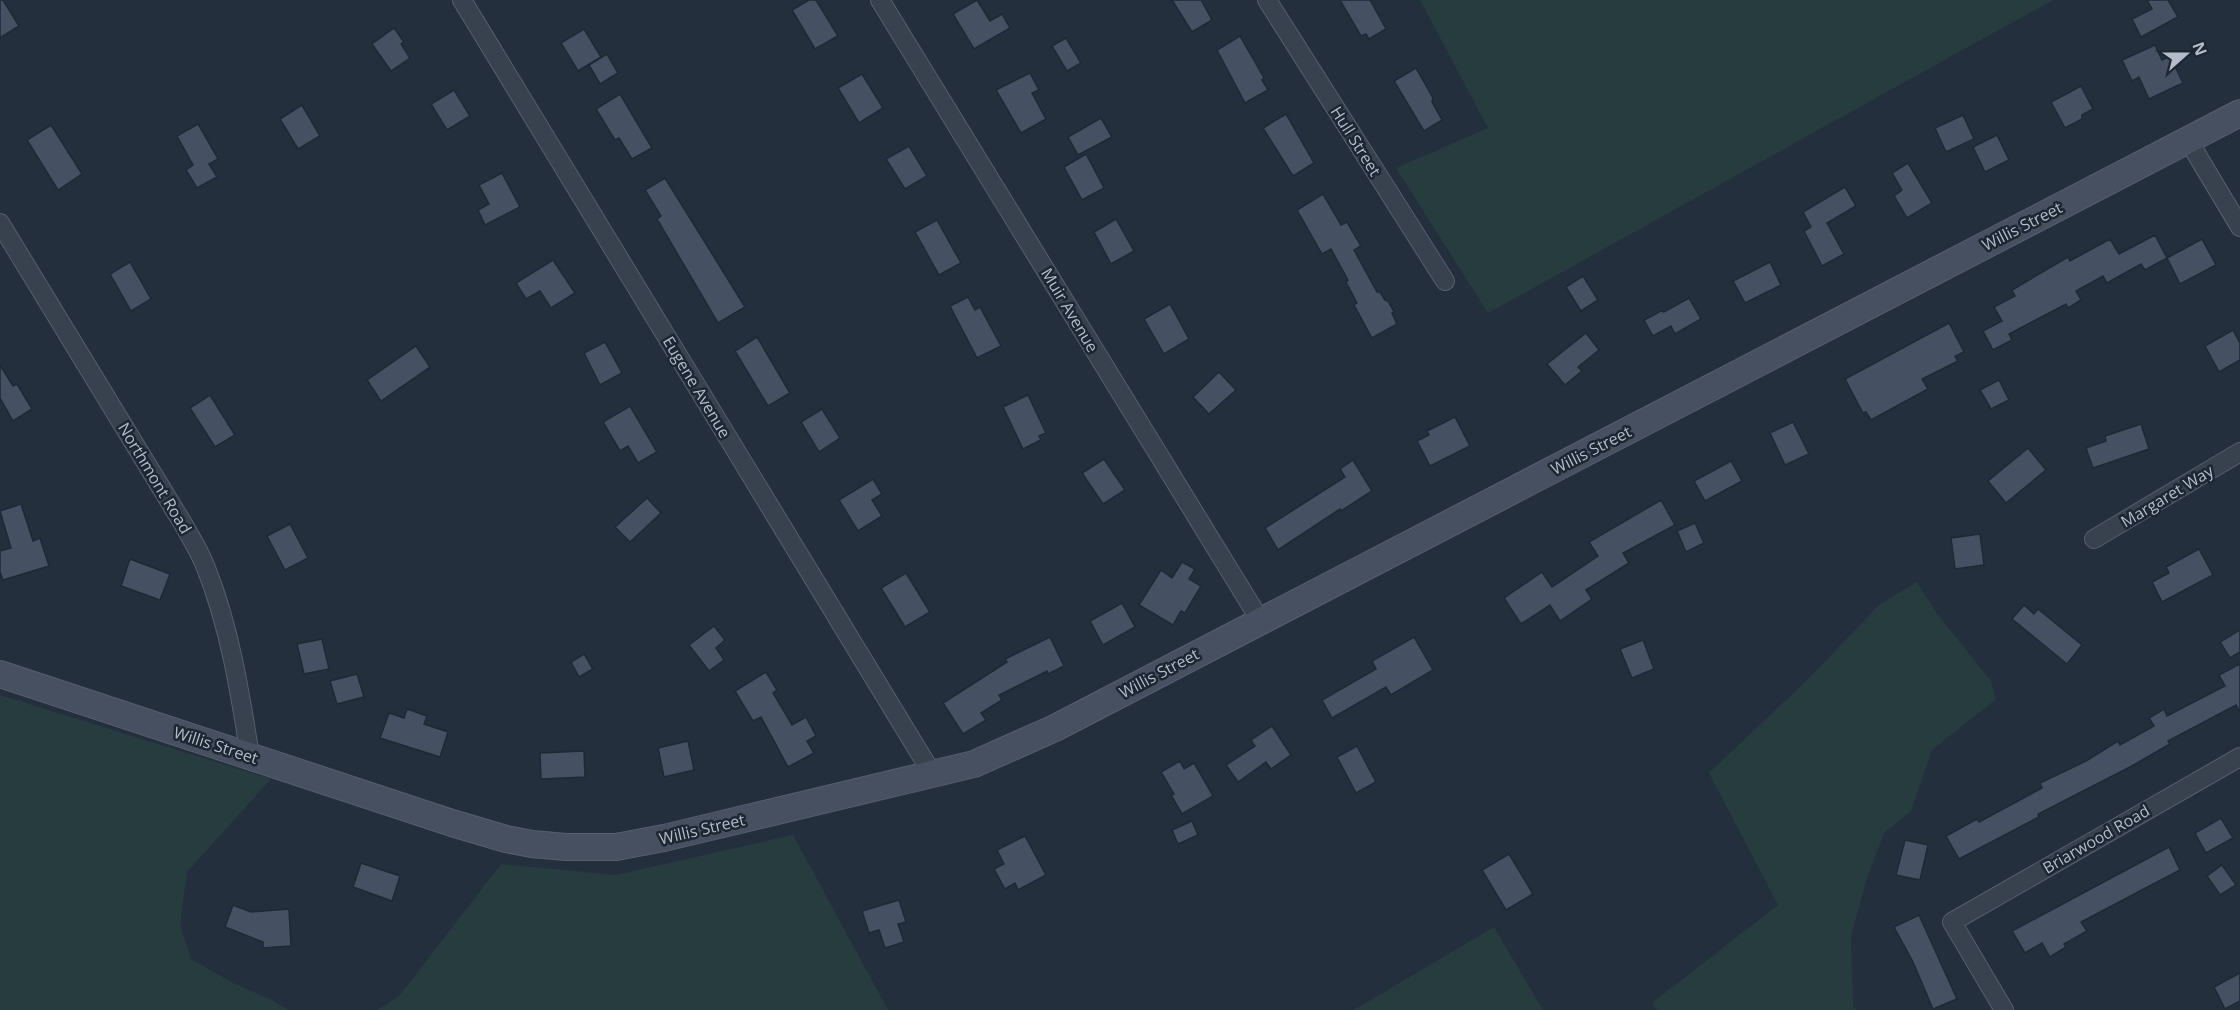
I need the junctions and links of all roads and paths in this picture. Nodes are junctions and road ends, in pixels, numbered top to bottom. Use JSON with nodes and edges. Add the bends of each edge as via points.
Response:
{"nodes":[{"id":1,"x":462,"y":0,"type":"edge"},
{"id":2,"x":880,"y":0,"type":"edge"},
{"id":3,"x":1267,"y":0,"type":"edge"},
{"id":4,"x":2240,"y":113,"type":"edge"},
{"id":5,"x":2188,"y":140,"type":"junction"},
{"id":6,"x":0,"y":223,"type":"edge"},
{"id":7,"x":2240,"y":227,"type":"edge"},
{"id":8,"x":1445,"y":281,"type":"dead end"},
{"id":9,"x":2240,"y":452,"type":"edge"},
{"id":10,"x":2094,"y":539,"type":"dead end"},
{"id":11,"x":1260,"y":620,"type":"junction"},
{"id":12,"x":0,"y":674,"type":"edge"},
{"id":13,"x":250,"y":756,"type":"junction"},
{"id":14,"x":2240,"y":757,"type":"edge"},
{"id":15,"x":933,"y":775,"type":"junction"},
{"id":16,"x":2004,"y":1010,"type":"edge"}],
"edges":[{"from":1,"to":15,"type":"street","name":"Eugene Avenue"},
{"from":2,"to":11,"type":"street","name":"Muir Avenue"},
{"from":3,"to":8,"type":"street","name":"Hull Street"},
{"from":4,"to":5,"type":"main road","name":"Willis Street"},
{"from":5,"to":7,"type":"street"},
{"from":5,"to":11,"type":"main road","name":"Willis Street"},
{"from":6,"to":13,"type":"street","name":"Northmont Road","via":[[206,565],[230,644]]},
{"from":9,"to":10,"type":"street","name":"Margaret Way"},
{"from":11,"to":15,"type":"main road","name":"Willis Street","via":[[1019,745],[974,764]]},
{"from":12,"to":13,"type":"main road","name":"Willis Street"},
{"from":13,"to":15,"type":"main road","name":"Willis Street","via":[[506,839],[590,848],[664,838]]},
{"from":14,"to":16,"type":"street","name":"Briarwood Road","via":[[1952,922]]}]}
